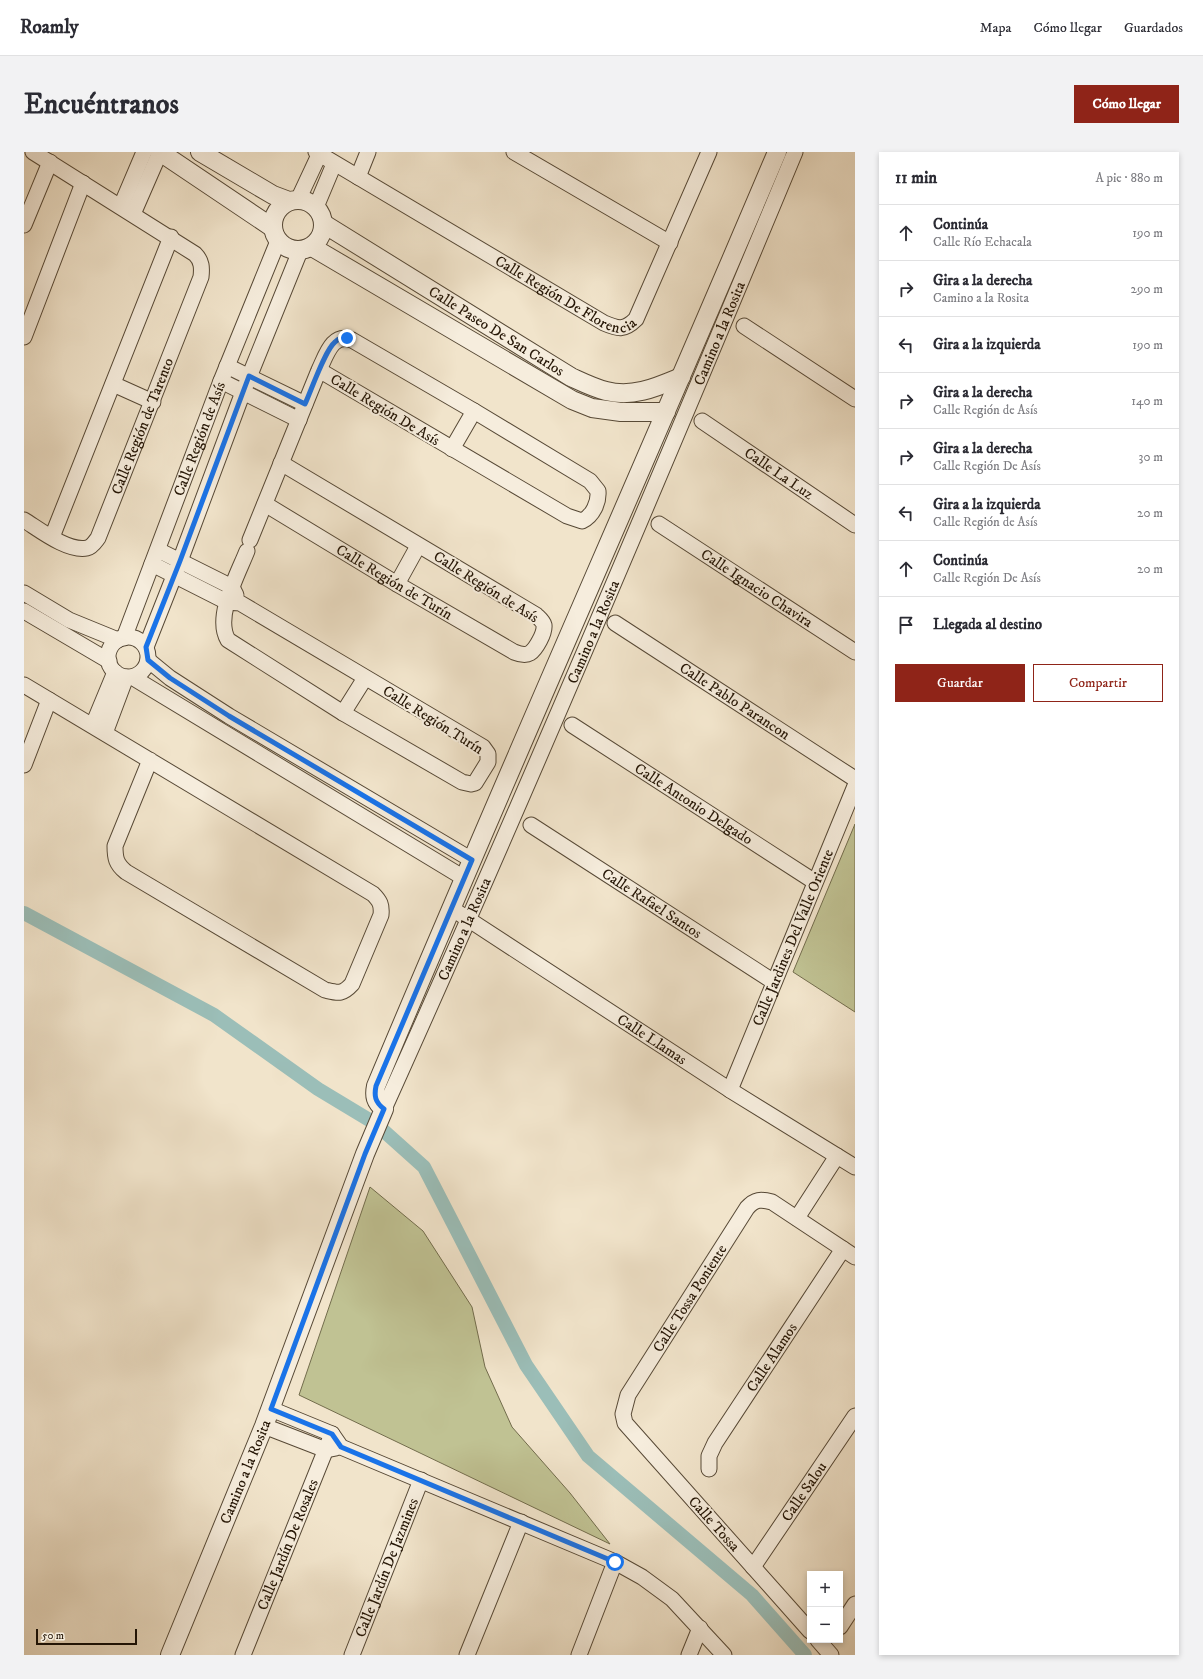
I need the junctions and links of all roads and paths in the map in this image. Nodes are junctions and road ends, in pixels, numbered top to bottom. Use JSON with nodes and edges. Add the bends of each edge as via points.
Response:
{"nodes":[{"id":1,"x":33,"y":152,"type":"edge"},
{"id":2,"x":144,"y":152,"type":"edge"},
{"id":3,"x":160,"y":152,"type":"edge"},
{"id":4,"x":200,"y":152,"type":"edge"},
{"id":5,"x":368,"y":152,"type":"edge"},
{"id":6,"x":514,"y":152,"type":"edge"},
{"id":7,"x":709,"y":152,"type":"edge"},
{"id":8,"x":776,"y":152,"type":"edge"},
{"id":9,"x":795,"y":152,"type":"edge"},
{"id":10,"x":317,"y":153,"type":"edge"},
{"id":11,"x":50,"y":162,"type":"junction"},
{"id":12,"x":334,"y":164,"type":"junction"},
{"id":13,"x":358,"y":177,"type":"junction"},
{"id":14,"x":83,"y":183,"type":"junction"},
{"id":15,"x":294,"y":201,"type":"junction"},
{"id":16,"x":316,"y":207,"type":"junction"},
{"id":17,"x":127,"y":210,"type":"junction"},
{"id":18,"x":324,"y":224,"type":"junction"},
{"id":19,"x":24,"y":225,"type":"edge"},
{"id":20,"x":276,"y":234,"type":"junction"},
{"id":21,"x":171,"y":237,"type":"junction"},
{"id":22,"x":670,"y":243,"type":"junction"},
{"id":23,"x":306,"y":249,"type":"junction"},
{"id":24,"x":744,"y":326,"type":"dead end"},
{"id":25,"x":26,"y":327,"type":"edge"},
{"id":26,"x":227,"y":366,"type":"junction"},
{"id":27,"x":319,"y":370,"type":"junction"},
{"id":28,"x":249,"y":376,"type":"junction"},
{"id":29,"x":681,"y":377,"type":"junction"},
{"id":30,"x":221,"y":381,"type":"junction"},
{"id":31,"x":112,"y":384,"type":"junction"},
{"id":32,"x":243,"y":392,"type":"junction"},
{"id":33,"x":855,"y":399,"type":"edge"},
{"id":34,"x":153,"y":402,"type":"junction"},
{"id":35,"x":305,"y":404,"type":"junction"},
{"id":36,"x":474,"y":411,"type":"junction"},
{"id":37,"x":666,"y":412,"type":"junction"},
{"id":38,"x":299,"y":420,"type":"junction"},
{"id":39,"x":702,"y":421,"type":"dead end"},
{"id":40,"x":452,"y":449,"type":"junction"},
{"id":41,"x":281,"y":463,"type":"junction"},
{"id":42,"x":265,"y":504,"type":"junction"},
{"id":43,"x":24,"y":520,"type":"edge"},
{"id":44,"x":659,"y":524,"type":"dead end"},
{"id":45,"x":855,"y":525,"type":"edge"},
{"id":46,"x":52,"y":537,"type":"junction"},
{"id":47,"x":418,"y":546,"type":"junction"},
{"id":48,"x":155,"y":557,"type":"junction"},
{"id":49,"x":180,"y":561,"type":"junction"},
{"id":50,"x":174,"y":575,"type":"junction"},
{"id":51,"x":397,"y":584,"type":"junction"},
{"id":52,"x":232,"y":587,"type":"junction"},
{"id":53,"x":24,"y":593,"type":"edge"},
{"id":54,"x":234,"y":602,"type":"junction"},
{"id":55,"x":24,"y":611,"type":"edge"},
{"id":56,"x":615,"y":623,"type":"dead end"},
{"id":57,"x":121,"y":639,"type":"junction"},
{"id":58,"x":855,"y":652,"type":"edge"},
{"id":59,"x":147,"y":654,"type":"junction"},
{"id":60,"x":525,"y":655,"type":"joint"},
{"id":61,"x":120,"y":672,"type":"junction"},
{"id":62,"x":365,"y":678,"type":"junction"},
{"id":63,"x":24,"y":685,"type":"edge"},
{"id":64,"x":49,"y":700,"type":"junction"},
{"id":65,"x":343,"y":713,"type":"junction"},
{"id":66,"x":572,"y":725,"type":"dead end"},
{"id":67,"x":99,"y":729,"type":"junction"},
{"id":68,"x":150,"y":760,"type":"junction"},
{"id":69,"x":304,"y":760,"type":"junction"},
{"id":70,"x":24,"y":765,"type":"edge"},
{"id":71,"x":295,"y":775,"type":"junction"},
{"id":72,"x":855,"y":779,"type":"edge"},
{"id":73,"x":855,"y":786,"type":"edge"},
{"id":74,"x":531,"y":825,"type":"dead end"},
{"id":75,"x":472,"y":860,"type":"junction"},
{"id":76,"x":464,"y":878,"type":"junction"},
{"id":77,"x":815,"y":882,"type":"junction"},
{"id":78,"x":450,"y":908,"type":"junction"},
{"id":79,"x":469,"y":921,"type":"junction"},
{"id":80,"x":774,"y":982,"type":"junction"},
{"id":81,"x":730,"y":1090,"type":"junction"},
{"id":82,"x":381,"y":1116,"type":"junction"},
{"id":83,"x":837,"y":1156,"type":"junction"},
{"id":84,"x":855,"y":1167,"type":"edge"},
{"id":85,"x":797,"y":1218,"type":"junction"},
{"id":86,"x":849,"y":1253,"type":"edge"},
{"id":87,"x":623,"y":1414,"type":"joint"},
{"id":88,"x":855,"y":1416,"type":"edge"},
{"id":89,"x":268,"y":1417,"type":"junction"},
{"id":90,"x":333,"y":1448,"type":"junction"},
{"id":91,"x":709,"y":1469,"type":"dead end"},
{"id":92,"x":421,"y":1480,"type":"junction"},
{"id":93,"x":521,"y":1522,"type":"junction"},
{"id":94,"x":615,"y":1562,"type":"junction"},
{"id":95,"x":753,"y":1567,"type":"junction"},
{"id":96,"x":855,"y":1604,"type":"edge"},
{"id":97,"x":843,"y":1622,"type":"edge"},
{"id":98,"x":700,"y":1628,"type":"junction"},
{"id":99,"x":807,"y":1628,"type":"edge"},
{"id":100,"x":170,"y":1655,"type":"edge"},
{"id":101,"x":243,"y":1655,"type":"edge"},
{"id":102,"x":352,"y":1655,"type":"edge"},
{"id":103,"x":467,"y":1655,"type":"edge"},
{"id":104,"x":579,"y":1655,"type":"edge"},
{"id":105,"x":689,"y":1655,"type":"edge"},
{"id":106,"x":724,"y":1655,"type":"edge"}],
"edges":[{"from":1,"to":11,"type":"street"},
{"from":2,"to":17,"type":"street"},
{"from":3,"to":17,"type":"street"},
{"from":3,"to":20,"type":"street"},
{"from":4,"to":15,"type":"street","via":[[273,195]]},
{"from":5,"to":13,"type":"street"},
{"from":6,"to":22,"type":"street"},
{"from":7,"to":22,"type":"street","name":"Calle Región De Florencia"},
{"from":8,"to":29,"type":"street","name":"Camino a la Rosita"},
{"from":9,"to":79,"type":"street","name":"Camino a la Rosita","via":[[687,412]]},
{"from":10,"to":12,"type":"street","name":"Calle Región De Florencia"},
{"from":10,"to":15,"type":"street","name":"Calle Región De Florencia"},
{"from":11,"to":14,"type":"street"},
{"from":11,"to":19,"type":"street"},
{"from":12,"to":13,"type":"street","name":"Calle Región De Florencia"},
{"from":12,"to":16,"type":"street"},
{"from":13,"to":22,"type":"street","name":"Calle Región De Florencia","via":[[614,327],[622,328],[636,319]]},
{"from":14,"to":17,"type":"street"},
{"from":14,"to":25,"type":"street"},
{"from":15,"to":16,"type":"street","via":[[304,200]]},
{"from":15,"to":20,"type":"street","via":[[282,206],[277,212],[274,219]]},
{"from":16,"to":18,"type":"street","via":[[322,215]]},
{"from":17,"to":21,"type":"street"},
{"from":18,"to":23,"type":"street","via":[[321,237]]},
{"from":18,"to":29,"type":"street","name":"Calle Paseo De San Carlos","via":[[571,377],[606,391],[627,394],[646,391]]},
{"from":20,"to":23,"type":"street","via":[[288,248]]},
{"from":20,"to":26,"type":"street","name":"Calle Región de Asís"},
{"from":21,"to":31,"type":"street"},
{"from":21,"to":34,"type":"street","name":"Calle Región de Tarento","via":[[195,254],[202,264],[201,277]]},
{"from":23,"to":28,"type":"street","name":"Calle Región de Asís"},
{"from":23,"to":37,"type":"street","name":"Calle Paseo De San Carlos","via":[[572,400],[592,408],[621,412]]},
{"from":24,"to":33,"type":"street"},
{"from":26,"to":28,"type":"street","name":"Calle Región De Asís"},
{"from":26,"to":30,"type":"street","name":"Calle Región de Asís"},
{"from":27,"to":35,"type":"street","name":"Calle Región de Asís"},
{"from":27,"to":36,"type":"street","name":"Calle Región De Asís","via":[[334,342],[340,338],[347,338]]},
{"from":27,"to":40,"type":"street","name":"Calle Región De Asís"},
{"from":28,"to":32,"type":"street","name":"Calle Región de Asís"},
{"from":28,"to":35,"type":"street","name":"Calle Región De Asís"},
{"from":29,"to":37,"type":"street","name":"Camino a la Rosita"},
{"from":30,"to":32,"type":"street","name":"Calle Región De Asís"},
{"from":30,"to":48,"type":"street","name":"Calle Región de Asís"},
{"from":31,"to":34,"type":"street"},
{"from":31,"to":46,"type":"street"},
{"from":32,"to":38,"type":"street","name":"Calle Región De Asís"},
{"from":32,"to":49,"type":"street","name":"Calle Región de Asís"},
{"from":34,"to":46,"type":"street","name":"Calle Región de Tarento","via":[[93,545],[79,549]]},
{"from":35,"to":38,"type":"street","name":"Calle Región de Asís"},
{"from":36,"to":40,"type":"street","name":"Calle Región De Asís"},
{"from":36,"to":40,"type":"street","name":"Calle Región De Asís","via":[[590,481],[598,491],[598,502],[587,519],[575,520]]},
{"from":37,"to":75,"type":"street","name":"Camino a la Rosita"},
{"from":38,"to":41,"type":"street","name":"Calle Región de Asís"},
{"from":39,"to":45,"type":"street","name":"Calle La Luz"},
{"from":41,"to":42,"type":"street","name":"Calle Región de Asís"},
{"from":41,"to":47,"type":"street","name":"Calle Región de Asís"},
{"from":42,"to":51,"type":"street","name":"Calle Región de Turín"},
{"from":42,"to":52,"type":"street","name":"Calle Región de Asís"},
{"from":43,"to":46,"type":"street","name":"Calle Región de Tarento"},
{"from":44,"to":58,"type":"street","name":"Calle Ignacio Chavira"},
{"from":47,"to":51,"type":"street"},
{"from":47,"to":60,"type":"street","name":"Calle Región de Asís","via":[[542,620],[542,634],[530,654]]},
{"from":48,"to":49,"type":"street"},
{"from":48,"to":50,"type":"street","name":"Calle Región Turín"},
{"from":48,"to":57,"type":"street","name":"Calle Región de Asís"},
{"from":49,"to":50,"type":"street","name":"Calle Región de Asís"},
{"from":49,"to":52,"type":"street"},
{"from":50,"to":54,"type":"street","name":"Calle Región Turín"},
{"from":50,"to":59,"type":"street","name":"Calle Región de Asís"},
{"from":51,"to":60,"type":"street","name":"Calle Región de Turín","via":[[514,652]]},
{"from":52,"to":54,"type":"street"},
{"from":53,"to":57,"type":"street","via":[[68,620]]},
{"from":54,"to":62,"type":"street","name":"Calle Región Turín"},
{"from":54,"to":65,"type":"street","name":"Calle Región Turín","via":[[223,619],[224,633],[228,640]]},
{"from":55,"to":61,"type":"street"},
{"from":56,"to":72,"type":"street","name":"Calle Pablo Parancon"},
{"from":57,"to":59,"type":"street","via":[[132,638],[140,641]]},
{"from":57,"to":61,"type":"street","via":[[110,649]]},
{"from":59,"to":61,"type":"street","via":[[146,668],[140,674]]},
{"from":59,"to":69,"type":"street","via":[[170,678]]},
{"from":61,"to":67,"type":"street"},
{"from":61,"to":71,"type":"street"},
{"from":62,"to":65,"type":"street"},
{"from":62,"to":65,"type":"street","name":"Calle Región Turín","via":[[486,750],[488,762],[478,780],[471,784],[462,782]]},
{"from":63,"to":64,"type":"street"},
{"from":64,"to":67,"type":"street"},
{"from":64,"to":70,"type":"street"},
{"from":66,"to":77,"type":"street","name":"Calle Antonio Delgado"},
{"from":67,"to":68,"type":"street"},
{"from":68,"to":68,"type":"street","via":[[115,846],[115,859],[119,866],[325,990],[345,992],[352,984],[380,915],[380,901],[373,894]]},
{"from":69,"to":71,"type":"street"},
{"from":69,"to":75,"type":"street"},
{"from":71,"to":76,"type":"street"},
{"from":73,"to":77,"type":"street","name":"Calle Jardines Del Valle Oriente"},
{"from":74,"to":80,"type":"street","name":"Calle Rafael Santos"},
{"from":75,"to":76,"type":"street","name":"Camino a la Rosita"},
{"from":76,"to":78,"type":"street","name":"Camino a la Rosita"},
{"from":77,"to":80,"type":"street","name":"Calle Jardines Del Valle Oriente"},
{"from":78,"to":79,"type":"street","name":"Calle Llamas"},
{"from":78,"to":82,"type":"street","name":"Camino a la Rosita","via":[[376,1086],[376,1100]]},
{"from":79,"to":81,"type":"street","name":"Calle Llamas"},
{"from":79,"to":82,"type":"street","name":"Camino a la Rosita"},
{"from":80,"to":81,"type":"street","name":"Calle Jardines Del Valle Oriente"},
{"from":81,"to":83,"type":"street","name":"Calle Llamas"},
{"from":82,"to":89,"type":"street","name":"Camino a la Rosita"},
{"from":83,"to":84,"type":"street","name":"Calle Llamas"},
{"from":83,"to":85,"type":"street"},
{"from":85,"to":86,"type":"street"},
{"from":85,"to":87,"type":"street","name":"Calle Tossa Poniente","via":[[772,1202],[762,1199],[752,1202],[628,1395]]},
{"from":86,"to":91,"type":"street","name":"Calle Alamos","via":[[715,1443],[709,1456]]},
{"from":87,"to":95,"type":"street","name":"Calle Tossa","via":[[625,1423]]},
{"from":88,"to":95,"type":"street","name":"Calle Salou"},
{"from":89,"to":90,"type":"street"},
{"from":89,"to":90,"type":"street","name":"Calle Jardín De Rosales","via":[[332,1434]]},
{"from":89,"to":100,"type":"street","name":"Camino a la Rosita"},
{"from":90,"to":92,"type":"street"},
{"from":90,"to":101,"type":"street","name":"Calle Jardín De Rosales"},
{"from":92,"to":93,"type":"street"},
{"from":92,"to":102,"type":"street","name":"Calle Jardín De Jazmines"},
{"from":93,"to":94,"type":"street"},
{"from":93,"to":103,"type":"street"},
{"from":94,"to":98,"type":"street","via":[[642,1577],[672,1599]]},
{"from":94,"to":104,"type":"street"},
{"from":95,"to":99,"type":"street","name":"Calle Tossa"},
{"from":96,"to":97,"type":"street"},
{"from":98,"to":105,"type":"street"},
{"from":98,"to":106,"type":"street"}]}
